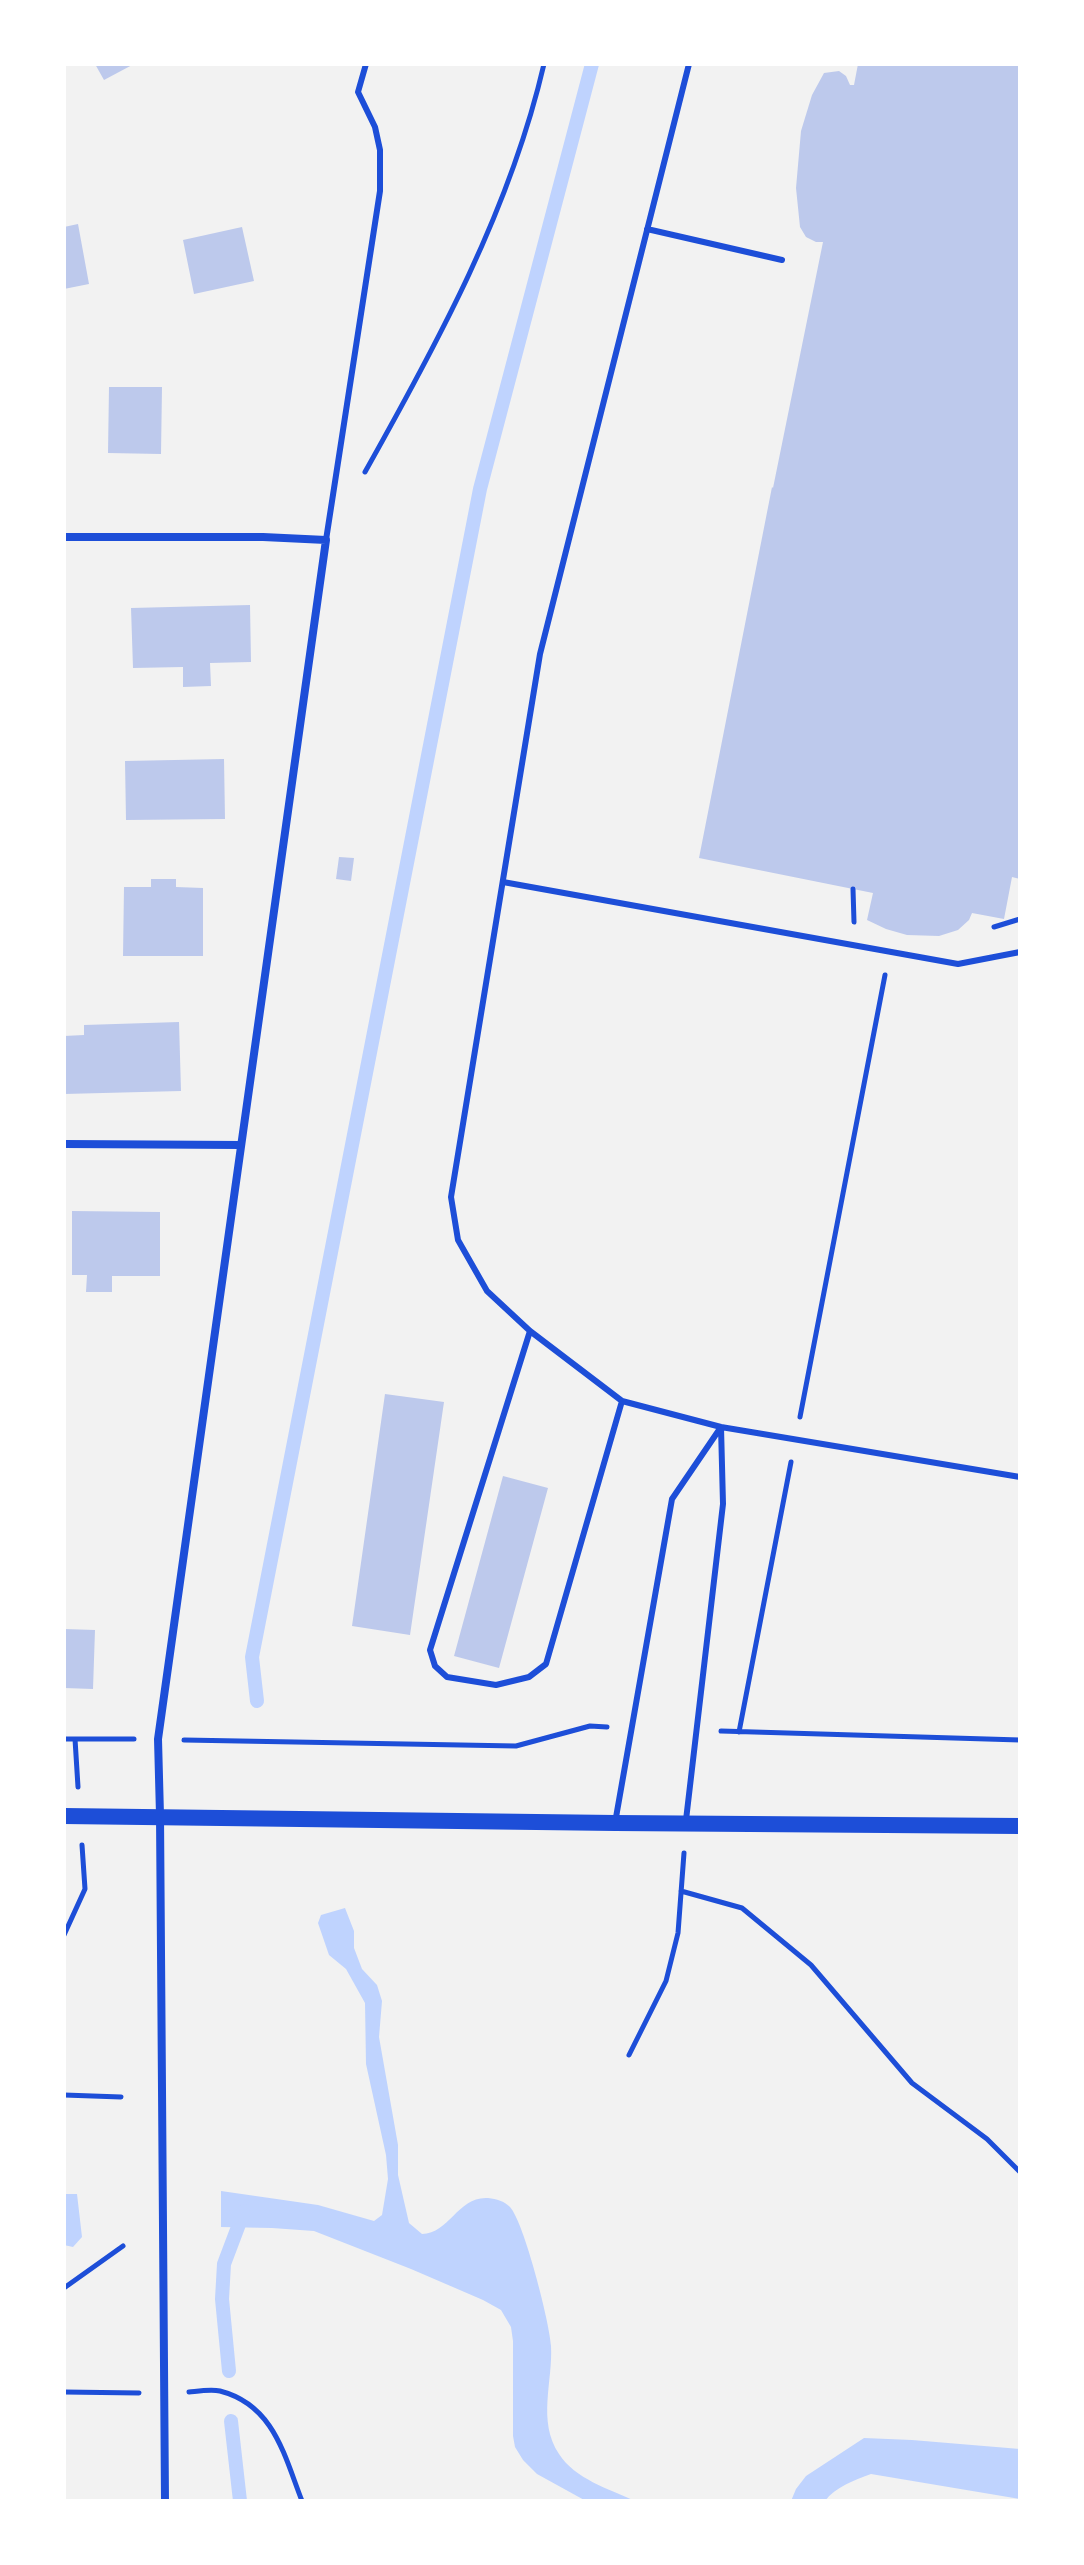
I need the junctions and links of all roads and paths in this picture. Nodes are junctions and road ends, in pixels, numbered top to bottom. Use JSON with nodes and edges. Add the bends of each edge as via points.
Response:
{"nodes":[{"id":1,"x":366,"y":64,"type":"edge"},
{"id":2,"x":544,"y":64,"type":"edge"},
{"id":3,"x":689,"y":64,"type":"edge"},
{"id":4,"x":647,"y":229,"type":"junction"},
{"id":5,"x":782,"y":260,"type":"dead end"},
{"id":6,"x":364,"y":473,"type":"dead end"},
{"id":7,"x":64,"y":537,"type":"edge"},
{"id":8,"x":326,"y":540,"type":"junction"},
{"id":9,"x":503,"y":882,"type":"junction"},
{"id":10,"x":889,"y":952,"type":"junction"},
{"id":11,"x":1020,"y":952,"type":"edge"},
{"id":12,"x":64,"y":1144,"type":"edge"},
{"id":13,"x":241,"y":1145,"type":"junction"},
{"id":14,"x":530,"y":1331,"type":"junction"},
{"id":15,"x":622,"y":1401,"type":"junction"},
{"id":16,"x":721,"y":1427,"type":"junction"},
{"id":17,"x":795,"y":1439,"type":"junction"},
{"id":18,"x":1020,"y":1477,"type":"edge"},
{"id":19,"x":632,"y":1728,"type":"junction"},
{"id":20,"x":697,"y":1730,"type":"junction"},
{"id":21,"x":739,"y":1732,"type":"junction"},
{"id":22,"x":64,"y":1739,"type":"edge"},
{"id":23,"x":158,"y":1739,"type":"junction"},
{"id":24,"x":1020,"y":1740,"type":"edge"},
{"id":25,"x":160,"y":1815,"type":"junction"},
{"id":26,"x":64,"y":1816,"type":"edge"},
{"id":27,"x":615,"y":1823,"type":"junction"},
{"id":28,"x":686,"y":1824,"type":"junction"},
{"id":29,"x":1020,"y":1826,"type":"edge"},
{"id":30,"x":85,"y":1889,"type":"dead end"},
{"id":31,"x":681,"y":1891,"type":"junction"},
{"id":32,"x":64,"y":1935,"type":"edge"},
{"id":33,"x":629,"y":2055,"type":"dead end"},
{"id":34,"x":64,"y":2095,"type":"edge"},
{"id":35,"x":121,"y":2097,"type":"dead end"},
{"id":36,"x":1020,"y":2172,"type":"edge"},
{"id":37,"x":123,"y":2246,"type":"dead end"},
{"id":38,"x":64,"y":2288,"type":"edge"},
{"id":39,"x":64,"y":2392,"type":"edge"},
{"id":40,"x":126,"y":2393,"type":"dead end"},
{"id":41,"x":165,"y":2393,"type":"junction"},
{"id":42,"x":165,"y":2501,"type":"edge"},
{"id":43,"x":302,"y":2501,"type":"edge"}],
"edges":[{"from":1,"to":8,"type":"lane","via":[[358,92],[375,127],[380,191]]},
{"from":2,"to":6,"type":"path","via":[[500,208],[424,366]]},
{"from":3,"to":4,"type":"lane"},
{"from":4,"to":5,"type":"lane"},
{"from":4,"to":9,"type":"lane","via":[[540,654]]},
{"from":7,"to":8,"type":"street"},
{"from":8,"to":13,"type":"street"},
{"from":9,"to":10,"type":"lane"},
{"from":9,"to":14,"type":"lane","via":[[451,1197],[458,1240],[487,1291]]},
{"from":10,"to":11,"type":"lane","via":[[958,964]]},
{"from":10,"to":17,"type":"path"},
{"from":12,"to":13,"type":"street"},
{"from":13,"to":23,"type":"street"},
{"from":14,"to":15,"type":"lane"},
{"from":14,"to":15,"type":"lane","via":[[430,1650],[435,1666],[447,1677],[496,1685],[529,1677],[546,1664]]},
{"from":15,"to":16,"type":"lane"},
{"from":16,"to":17,"type":"lane"},
{"from":16,"to":19,"type":"lane","via":[[672,1499]]},
{"from":16,"to":20,"type":"lane","via":[[723,1504]]},
{"from":17,"to":18,"type":"lane"},
{"from":17,"to":21,"type":"path"},
{"from":19,"to":23,"type":"path","via":[[590,1726],[516,1746]]},
{"from":19,"to":27,"type":"lane"},
{"from":20,"to":21,"type":"path"},
{"from":20,"to":28,"type":"lane"},
{"from":21,"to":24,"type":"path"},
{"from":22,"to":23,"type":"path"},
{"from":23,"to":25,"type":"street"},
{"from":25,"to":26,"type":"main road"},
{"from":25,"to":27,"type":"main road"},
{"from":25,"to":41,"type":"street"},
{"from":27,"to":28,"type":"main road"},
{"from":28,"to":29,"type":"main road"},
{"from":28,"to":31,"type":"path"},
{"from":30,"to":32,"type":"path"},
{"from":31,"to":33,"type":"path","via":[[666,1981]]},
{"from":31,"to":36,"type":"path","via":[[742,1908],[811,1965],[912,2083],[987,2139]]},
{"from":34,"to":35,"type":"path"},
{"from":37,"to":38,"type":"path"},
{"from":39,"to":40,"type":"path"},
{"from":41,"to":42,"type":"street"},
{"from":41,"to":43,"type":"path","via":[[218,2390],[252,2404],[275,2433]]}]}
